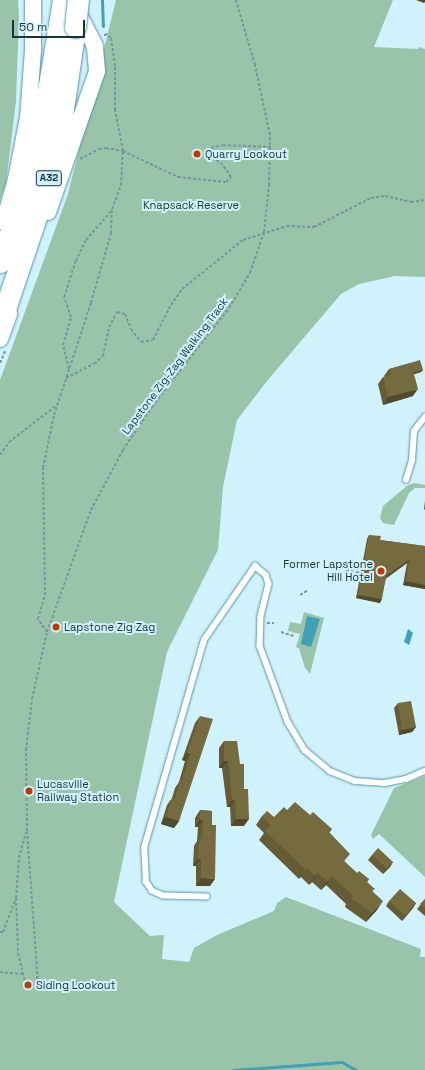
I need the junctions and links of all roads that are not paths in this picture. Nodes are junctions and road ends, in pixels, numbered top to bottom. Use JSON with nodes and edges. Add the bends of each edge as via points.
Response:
{"nodes":[{"id":1,"x":33,"y":0,"type":"edge"},
{"id":2,"x":68,"y":1,"type":"edge"},
{"id":3,"x":0,"y":235,"type":"edge"},
{"id":4,"x":0,"y":262,"type":"edge"},
{"id":5,"x":0,"y":324,"type":"edge"},
{"id":6,"x":0,"y":339,"type":"edge"},
{"id":7,"x":425,"y":417,"type":"edge"},
{"id":8,"x":406,"y":480,"type":"dead end"},
{"id":9,"x":425,"y":771,"type":"edge"},
{"id":10,"x":207,"y":897,"type":"dead end"}],
"edges":[{"from":1,"to":3,"type":"main road","via":[[32,77],[28,118],[16,179]]},
{"from":2,"to":4,"type":"highway","number":"A32","via":[[28,181]]},
{"from":2,"to":5,"type":"highway","number":"A32","bridge":true,"via":[[76,26],[60,130],[48,181]]},
{"from":2,"to":6,"type":"main road","via":[[86,24],[95,46],[96,78]]},
{"from":7,"to":8,"type":"lane","via":[[414,431],[411,442],[412,460]]},
{"from":9,"to":10,"type":"lane","via":[[397,781],[364,783],[330,771],[305,750],[288,722],[260,646],[261,618],[269,584],[266,576],[254,566],[204,640],[144,848],[146,882],[152,891],[163,896]]}]}
